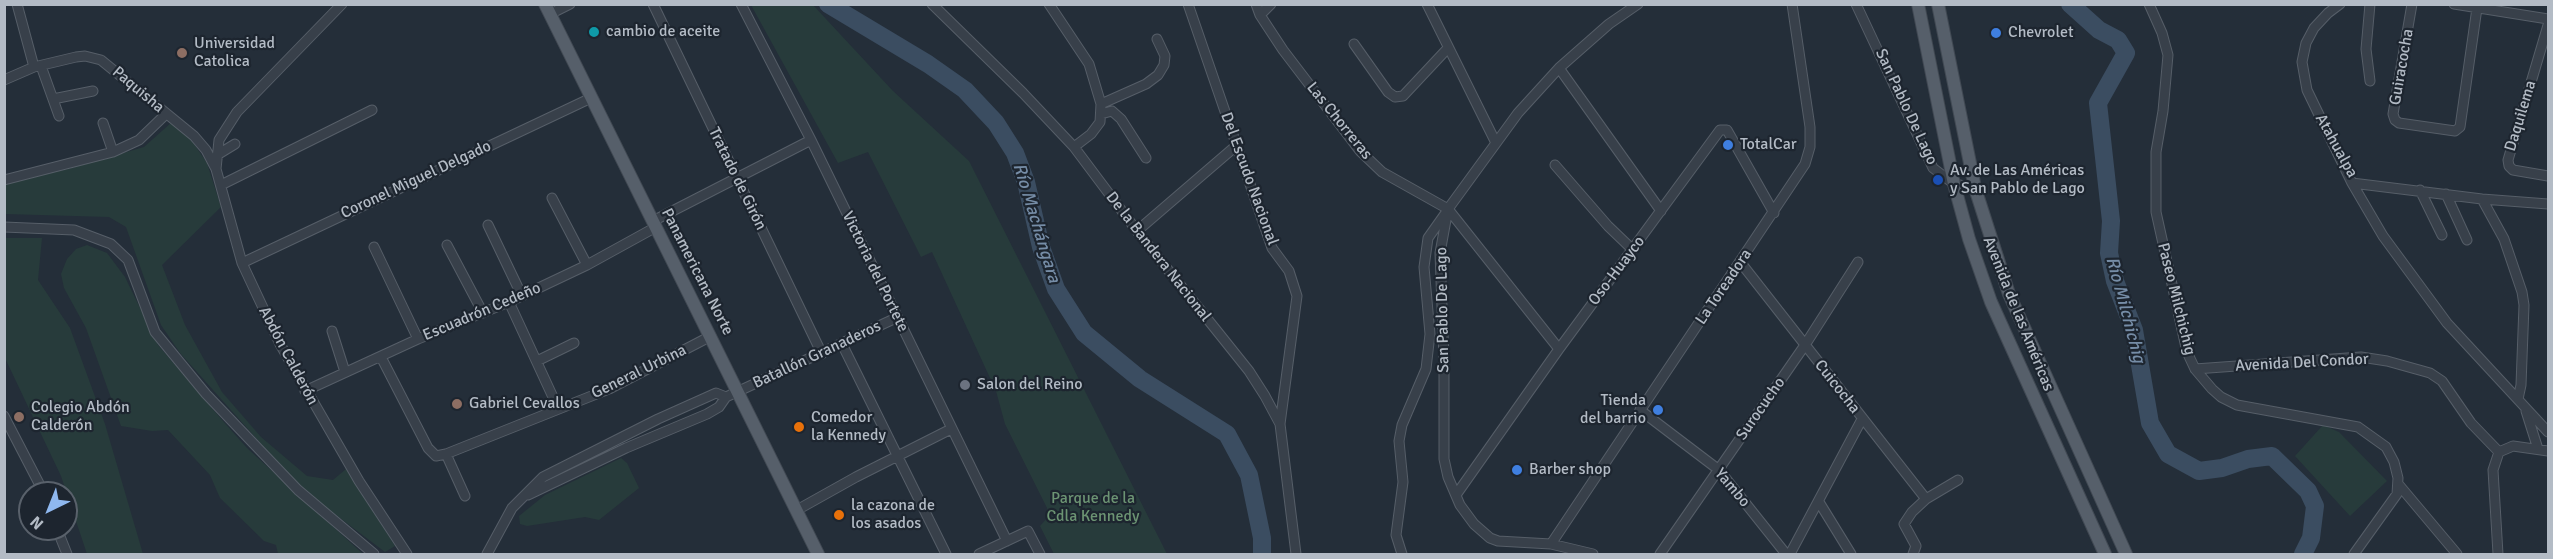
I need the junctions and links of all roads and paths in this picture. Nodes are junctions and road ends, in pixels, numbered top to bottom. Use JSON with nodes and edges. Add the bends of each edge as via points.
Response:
{"nodes":[{"id":1,"x":17,"y":4,"type":"edge"},
{"id":2,"x":342,"y":4,"type":"edge"},
{"id":3,"x":570,"y":4,"type":"edge"},
{"id":4,"x":653,"y":4,"type":"edge"},
{"id":5,"x":741,"y":4,"type":"edge"},
{"id":6,"x":932,"y":4,"type":"edge"},
{"id":7,"x":1049,"y":4,"type":"edge"},
{"id":8,"x":1188,"y":4,"type":"edge"},
{"id":9,"x":1256,"y":4,"type":"edge"},
{"id":10,"x":1271,"y":4,"type":"edge"},
{"id":11,"x":1427,"y":4,"type":"edge"},
{"id":12,"x":1792,"y":4,"type":"edge"},
{"id":13,"x":1856,"y":4,"type":"edge"},
{"id":14,"x":1918,"y":4,"type":"edge"},
{"id":15,"x":1938,"y":4,"type":"edge"},
{"id":16,"x":2149,"y":4,"type":"edge"},
{"id":17,"x":2340,"y":4,"type":"edge"},
{"id":18,"x":2370,"y":4,"type":"edge"},
{"id":19,"x":2412,"y":4,"type":"edge"},
{"id":20,"x":2454,"y":4,"type":"edge"},
{"id":21,"x":1636,"y":5,"type":"edge"},
{"id":22,"x":2478,"y":8,"type":"junction"},
{"id":23,"x":548,"y":9,"type":"edge"},
{"id":24,"x":1260,"y":15,"type":"junction"},
{"id":25,"x":2548,"y":19,"type":"edge"},
{"id":26,"x":2548,"y":25,"type":"edge"},
{"id":27,"x":1156,"y":39,"type":"dead end"},
{"id":28,"x":2546,"y":43,"type":"edge"},
{"id":29,"x":1354,"y":44,"type":"dead end"},
{"id":30,"x":1448,"y":48,"type":"junction"},
{"id":31,"x":37,"y":67,"type":"junction"},
{"id":32,"x":1559,"y":68,"type":"junction"},
{"id":33,"x":4,"y":80,"type":"edge"},
{"id":34,"x":2370,"y":81,"type":"dead end"},
{"id":35,"x":93,"y":91,"type":"dead end"},
{"id":36,"x":591,"y":98,"type":"junction"},
{"id":37,"x":53,"y":99,"type":"junction"},
{"id":38,"x":1101,"y":109,"type":"junction"},
{"id":39,"x":372,"y":110,"type":"dead end"},
{"id":40,"x":166,"y":114,"type":"junction"},
{"id":41,"x":59,"y":116,"type":"dead end"},
{"id":42,"x":103,"y":123,"type":"dead end"},
{"id":43,"x":811,"y":140,"type":"junction"},
{"id":44,"x":1495,"y":141,"type":"junction"},
{"id":45,"x":235,"y":144,"type":"dead end"},
{"id":46,"x":1237,"y":145,"type":"junction"},
{"id":47,"x":1074,"y":147,"type":"junction"},
{"id":48,"x":112,"y":152,"type":"junction"},
{"id":49,"x":217,"y":155,"type":"junction"},
{"id":50,"x":1146,"y":158,"type":"dead end"},
{"id":51,"x":1555,"y":165,"type":"dead end"},
{"id":52,"x":216,"y":169,"type":"junction"},
{"id":53,"x":2548,"y":176,"type":"edge"},
{"id":54,"x":737,"y":179,"type":"junction"},
{"id":55,"x":4,"y":180,"type":"edge"},
{"id":56,"x":2352,"y":183,"type":"junction"},
{"id":57,"x":1954,"y":184,"type":"junction"},
{"id":58,"x":221,"y":185,"type":"junction"},
{"id":59,"x":1975,"y":188,"type":"junction"},
{"id":60,"x":2420,"y":190,"type":"junction"},
{"id":61,"x":2446,"y":194,"type":"junction"},
{"id":62,"x":552,"y":198,"type":"dead end"},
{"id":63,"x":2482,"y":199,"type":"junction"},
{"id":64,"x":2531,"y":203,"type":"junction"},
{"id":65,"x":2548,"y":204,"type":"edge"},
{"id":66,"x":1448,"y":209,"type":"junction"},
{"id":67,"x":1661,"y":211,"type":"junction"},
{"id":68,"x":2548,"y":212,"type":"edge"},
{"id":69,"x":1773,"y":213,"type":"junction"},
{"id":70,"x":654,"y":224,"type":"junction"},
{"id":71,"x":488,"y":225,"type":"dead end"},
{"id":72,"x":4,"y":226,"type":"edge"},
{"id":73,"x":1137,"y":231,"type":"junction"},
{"id":74,"x":2442,"y":235,"type":"dead end"},
{"id":75,"x":2467,"y":240,"type":"dead end"},
{"id":76,"x":447,"y":245,"type":"dead end"},
{"id":77,"x":374,"y":247,"type":"dead end"},
{"id":78,"x":1633,"y":250,"type":"junction"},
{"id":79,"x":1858,"y":262,"type":"dead end"},
{"id":80,"x":242,"y":263,"type":"junction"},
{"id":81,"x":1741,"y":263,"type":"junction"},
{"id":82,"x":586,"y":265,"type":"junction"},
{"id":83,"x":522,"y":296,"type":"junction"},
{"id":84,"x":509,"y":302,"type":"junction"},
{"id":85,"x":483,"y":314,"type":"junction"},
{"id":86,"x":896,"y":318,"type":"junction"},
{"id":87,"x":332,"y":331,"type":"dead end"},
{"id":88,"x":711,"y":336,"type":"junction"},
{"id":89,"x":418,"y":339,"type":"junction"},
{"id":90,"x":574,"y":343,"type":"dead end"},
{"id":91,"x":842,"y":344,"type":"junction"},
{"id":92,"x":1805,"y":345,"type":"junction"},
{"id":93,"x":1559,"y":349,"type":"junction"},
{"id":94,"x":822,"y":354,"type":"junction"},
{"id":95,"x":381,"y":357,"type":"junction"},
{"id":96,"x":537,"y":361,"type":"junction"},
{"id":97,"x":2195,"y":369,"type":"junction"},
{"id":98,"x":345,"y":372,"type":"junction"},
{"id":99,"x":305,"y":391,"type":"junction"},
{"id":100,"x":732,"y":395,"type":"junction"},
{"id":101,"x":2521,"y":402,"type":"junction"},
{"id":102,"x":558,"y":408,"type":"junction"},
{"id":103,"x":1640,"y":410,"type":"junction"},
{"id":104,"x":4,"y":417,"type":"edge"},
{"id":105,"x":1862,"y":419,"type":"junction"},
{"id":106,"x":1280,"y":424,"type":"junction"},
{"id":107,"x":951,"y":429,"type":"junction"},
{"id":108,"x":2548,"y":432,"type":"edge"},
{"id":109,"x":2543,"y":450,"type":"edge"},
{"id":110,"x":2499,"y":452,"type":"junction"},
{"id":111,"x":446,"y":454,"type":"junction"},
{"id":112,"x":898,"y":456,"type":"junction"},
{"id":113,"x":1719,"y":470,"type":"junction"},
{"id":114,"x":1958,"y":480,"type":"dead end"},
{"id":115,"x":38,"y":481,"type":"edge"},
{"id":116,"x":2399,"y":485,"type":"junction"},
{"id":117,"x":528,"y":495,"type":"junction"},
{"id":118,"x":1456,"y":495,"type":"junction"},
{"id":119,"x":465,"y":496,"type":"dead end"},
{"id":120,"x":1926,"y":499,"type":"junction"},
{"id":121,"x":1819,"y":502,"type":"junction"},
{"id":122,"x":796,"y":510,"type":"junction"},
{"id":123,"x":1007,"y":541,"type":"junction"},
{"id":124,"x":1551,"y":544,"type":"junction"},
{"id":125,"x":374,"y":555,"type":"edge"},
{"id":126,"x":407,"y":555,"type":"edge"},
{"id":127,"x":487,"y":555,"type":"edge"},
{"id":128,"x":818,"y":555,"type":"edge"},
{"id":129,"x":946,"y":555,"type":"edge"},
{"id":130,"x":979,"y":555,"type":"edge"},
{"id":131,"x":1040,"y":555,"type":"edge"},
{"id":132,"x":1296,"y":555,"type":"edge"},
{"id":133,"x":1402,"y":555,"type":"edge"},
{"id":134,"x":1593,"y":555,"type":"edge"},
{"id":135,"x":1660,"y":555,"type":"edge"},
{"id":136,"x":1788,"y":555,"type":"edge"},
{"id":137,"x":1851,"y":555,"type":"edge"},
{"id":138,"x":1913,"y":555,"type":"edge"},
{"id":139,"x":2105,"y":555,"type":"edge"},
{"id":140,"x":2126,"y":555,"type":"edge"},
{"id":141,"x":2354,"y":555,"type":"edge"},
{"id":142,"x":2457,"y":555,"type":"edge"},
{"id":143,"x":2498,"y":555,"type":"edge"}],
"edges":[{"from":1,"to":31,"type":"street"},
{"from":2,"to":49,"type":"street","name":"Abdón Calderón","via":[[237,112],[219,140]]},
{"from":3,"to":23,"type":"street"},
{"from":4,"to":54,"type":"street","name":"Tratado de Girón"},
{"from":5,"to":43,"type":"street","name":"Victoria del Portete"},
{"from":6,"to":47,"type":"street","name":"De la Bandera Nacional"},
{"from":7,"to":38,"type":"street","via":[[1089,64]]},
{"from":8,"to":46,"type":"street","name":"Del Escudo Nacional"},
{"from":9,"to":24,"type":"street","name":"Las Chorreras"},
{"from":10,"to":24,"type":"street"},
{"from":11,"to":30,"type":"street"},
{"from":12,"to":69,"type":"street","name":"La Toreadora","via":[[1810,147],[1805,164]]},
{"from":13,"to":57,"type":"street","name":"San Pablo De Lago","via":[[1933,168]]},
{"from":14,"to":57,"type":"main road","name":"Avenida de las Américas"},
{"from":15,"to":59,"type":"main road","name":"Avenida de las Américas"},
{"from":16,"to":97,"type":"street","name":"Paseo Milchichig","via":[[2168,55],[2156,152],[2156,212],[2184,341]]},
{"from":17,"to":56,"type":"street","name":"Atahualpa","via":[[2314,28],[2302,62],[2307,90]]},
{"from":18,"to":34,"type":"street","via":[[2366,49]]},
{"from":19,"to":22,"type":"street","name":"Guiracocha","via":[[2395,120],[2455,131],[2460,127]]},
{"from":20,"to":22,"type":"street"},
{"from":21,"to":32,"type":"street","name":"San Pablo De Lago"},
{"from":22,"to":25,"type":"street"},
{"from":23,"to":36,"type":"main road","name":"Panamericana Norte"},
{"from":24,"to":66,"type":"street","name":"Las Chorreras","via":[[1360,151],[1382,172]]},
{"from":26,"to":28,"type":"street","name":"Daquilema"},
{"from":27,"to":38,"type":"street","via":[[1165,56],[1158,75]]},
{"from":28,"to":53,"type":"street","name":"Daquilema","via":[[2508,160],[2513,170]]},
{"from":29,"to":30,"type":"street","via":[[1395,97],[1403,96]]},
{"from":30,"to":44,"type":"street"},
{"from":31,"to":33,"type":"street","name":"Paquisha"},
{"from":31,"to":37,"type":"street"},
{"from":31,"to":40,"type":"street","name":"Paquisha","via":[[85,56],[101,60]]},
{"from":32,"to":44,"type":"street","name":"San Pablo De Lago"},
{"from":32,"to":67,"type":"street"},
{"from":35,"to":37,"type":"street"},
{"from":36,"to":70,"type":"main road","name":"Panamericana Norte"},
{"from":36,"to":80,"type":"street","name":"Coronel Miguel Delgado"},
{"from":37,"to":41,"type":"street"},
{"from":38,"to":47,"type":"street","via":[[1100,122]]},
{"from":38,"to":50,"type":"street","via":[[1121,118]]},
{"from":39,"to":58,"type":"street"},
{"from":40,"to":48,"type":"street","via":[[139,140]]},
{"from":40,"to":52,"type":"street","name":"Paquisha","via":[[201,142]]},
{"from":42,"to":48,"type":"street"},
{"from":43,"to":54,"type":"street","name":"Escuadrón Cedeño"},
{"from":43,"to":86,"type":"street","name":"Victoria del Portete"},
{"from":44,"to":66,"type":"street","name":"San Pablo De Lago"},
{"from":45,"to":49,"type":"street"},
{"from":46,"to":73,"type":"street"},
{"from":46,"to":106,"type":"street","name":"Del Escudo Nacional","via":[[1272,248],[1289,271],[1297,296]]},
{"from":47,"to":73,"type":"street","name":"De la Bandera Nacional"},
{"from":48,"to":55,"type":"street"},
{"from":49,"to":52,"type":"street","name":"Abdón Calderón"},
{"from":51,"to":78,"type":"street"},
{"from":52,"to":58,"type":"street","name":"Abdón Calderón"},
{"from":54,"to":70,"type":"street","name":"Escuadrón Cedeño"},
{"from":54,"to":94,"type":"street","name":"Tratado de Girón"},
{"from":56,"to":60,"type":"street","name":"Atahualpa"},
{"from":56,"to":101,"type":"street","via":[[2383,236],[2447,323]]},
{"from":57,"to":59,"type":"street","name":"San Pablo De Lago"},
{"from":57,"to":139,"type":"main road","name":"Avenida de las Américas","via":[[1991,302]]},
{"from":58,"to":80,"type":"street","name":"Abdón Calderón"},
{"from":59,"to":140,"type":"main road","name":"Avenida de las Américas","via":[[2009,294]]},
{"from":60,"to":61,"type":"street","name":"Atahualpa"},
{"from":60,"to":74,"type":"street"},
{"from":61,"to":63,"type":"street","name":"Atahualpa"},
{"from":61,"to":75,"type":"street"},
{"from":62,"to":82,"type":"street"},
{"from":63,"to":64,"type":"street","name":"Atahualpa"},
{"from":63,"to":101,"type":"street","via":[[2504,239],[2522,292]]},
{"from":64,"to":65,"type":"street","name":"Atahualpa"},
{"from":64,"to":68,"type":"street"},
{"from":66,"to":93,"type":"street"},
{"from":66,"to":118,"type":"street","name":"San Pablo De Lago","via":[[1440,253],[1444,459]]},
{"from":66,"to":133,"type":"street","via":[[1428,238],[1424,267],[1429,352],[1399,441],[1403,482],[1396,535]]},
{"from":67,"to":69,"type":"street","name":"Oso-Huayco","via":[[1714,137],[1720,130],[1726,130]]},
{"from":67,"to":78,"type":"street","name":"Oso-Huayco"},
{"from":69,"to":81,"type":"street","name":"La Toreadora"},
{"from":70,"to":82,"type":"street","name":"Escuadrón Cedeño"},
{"from":70,"to":88,"type":"main road","name":"Panamericana Norte"},
{"from":71,"to":83,"type":"street"},
{"from":72,"to":125,"type":"street","via":[[74,230],[111,244],[128,260],[155,332],[206,394],[298,490]]},
{"from":73,"to":106,"type":"street","name":"De la Bandera Nacional","via":[[1249,372]]},
{"from":76,"to":85,"type":"street"},
{"from":77,"to":89,"type":"street"},
{"from":78,"to":93,"type":"street","name":"Oso-Huayco"},
{"from":79,"to":92,"type":"street","name":"Surocucho"},
{"from":80,"to":99,"type":"street","name":"Abdón Calderón"},
{"from":81,"to":92,"type":"street","name":"Cuicocha"},
{"from":81,"to":103,"type":"street","name":"La Toreadora"},
{"from":82,"to":83,"type":"street","name":"Escuadrón Cedeño"},
{"from":83,"to":84,"type":"street","name":"Escuadrón Cedeño"},
{"from":84,"to":85,"type":"street","name":"Escuadrón Cedeño"},
{"from":84,"to":96,"type":"street"},
{"from":85,"to":89,"type":"street","name":"Escuadrón Cedeño"},
{"from":86,"to":91,"type":"street","name":"Batallón Granaderos"},
{"from":86,"to":107,"type":"street","name":"Victoria del Portete"},
{"from":87,"to":98,"type":"street"},
{"from":88,"to":100,"type":"main road","name":"Panamericana Norte"},
{"from":88,"to":102,"type":"street","name":"General Urbina","via":[[609,389]]},
{"from":89,"to":95,"type":"street","name":"Escuadrón Cedeño"},
{"from":90,"to":96,"type":"street"},
{"from":91,"to":94,"type":"street","name":"Batallón Granaderos"},
{"from":91,"to":112,"type":"street"},
{"from":92,"to":105,"type":"street","name":"Cuicocha"},
{"from":92,"to":113,"type":"street","name":"Surocucho"},
{"from":93,"to":118,"type":"street","name":"Oso-Huayco"},
{"from":94,"to":100,"type":"street","name":"Batallón Granaderos"},
{"from":95,"to":98,"type":"street","name":"Escuadrón Cedeño"},
{"from":95,"to":111,"type":"street","via":[[428,448],[436,456]]},
{"from":96,"to":102,"type":"street"},
{"from":97,"to":110,"type":"street","name":"Avenida Del Condor","via":[[2361,357],[2418,369],[2442,381],[2471,423]]},
{"from":97,"to":116,"type":"street","name":"Paseo Milchichig","via":[[2221,397],[2237,405],[2358,427],[2386,447]]},
{"from":98,"to":99,"type":"street","name":"Escuadrón Cedeño"},
{"from":99,"to":126,"type":"street","name":"Abdón Calderón"},
{"from":100,"to":117,"type":"street","via":[[707,414]]},
{"from":100,"to":117,"type":"street","via":[[716,393],[648,423],[543,477]]},
{"from":100,"to":122,"type":"main road","name":"Panamericana Norte"},
{"from":101,"to":108,"type":"street"},
{"from":101,"to":109,"type":"street"},
{"from":102,"to":111,"type":"street","name":"General Urbina"},
{"from":103,"to":113,"type":"street","name":"Yambo"},
{"from":103,"to":124,"type":"street","name":"La Toreadora"},
{"from":104,"to":115,"type":"street"},
{"from":105,"to":120,"type":"street"},
{"from":105,"to":121,"type":"street","name":"Cuicocha"},
{"from":106,"to":132,"type":"street","name":"De la Bandera Nacional"},
{"from":107,"to":112,"type":"street"},
{"from":107,"to":123,"type":"street","name":"Victoria del Portete"},
{"from":109,"to":110,"type":"street","via":[[2513,446]]},
{"from":110,"to":143,"type":"street","via":[[2493,470]]},
{"from":111,"to":119,"type":"street"},
{"from":112,"to":122,"type":"street"},
{"from":112,"to":129,"type":"street"},
{"from":113,"to":135,"type":"street","name":"Surocucho"},
{"from":113,"to":136,"type":"street","name":"Yambo"},
{"from":114,"to":120,"type":"street"},
{"from":116,"to":141,"type":"street","via":[[2397,494]]},
{"from":116,"to":142,"type":"street"},
{"from":117,"to":127,"type":"street","via":[[512,508]]},
{"from":118,"to":124,"type":"street","name":"San Pablo De Lago","via":[[1474,524],[1490,538]]},
{"from":120,"to":138,"type":"street","via":[[1904,524],[1916,546]]},
{"from":121,"to":136,"type":"street","name":"Cuicocha"},
{"from":121,"to":137,"type":"street"},
{"from":122,"to":128,"type":"main road","name":"Panamericana Norte"},
{"from":123,"to":130,"type":"street"},
{"from":123,"to":131,"type":"street","via":[[1028,531]]},
{"from":124,"to":134,"type":"street","name":"San Pablo De Lago"}]}
